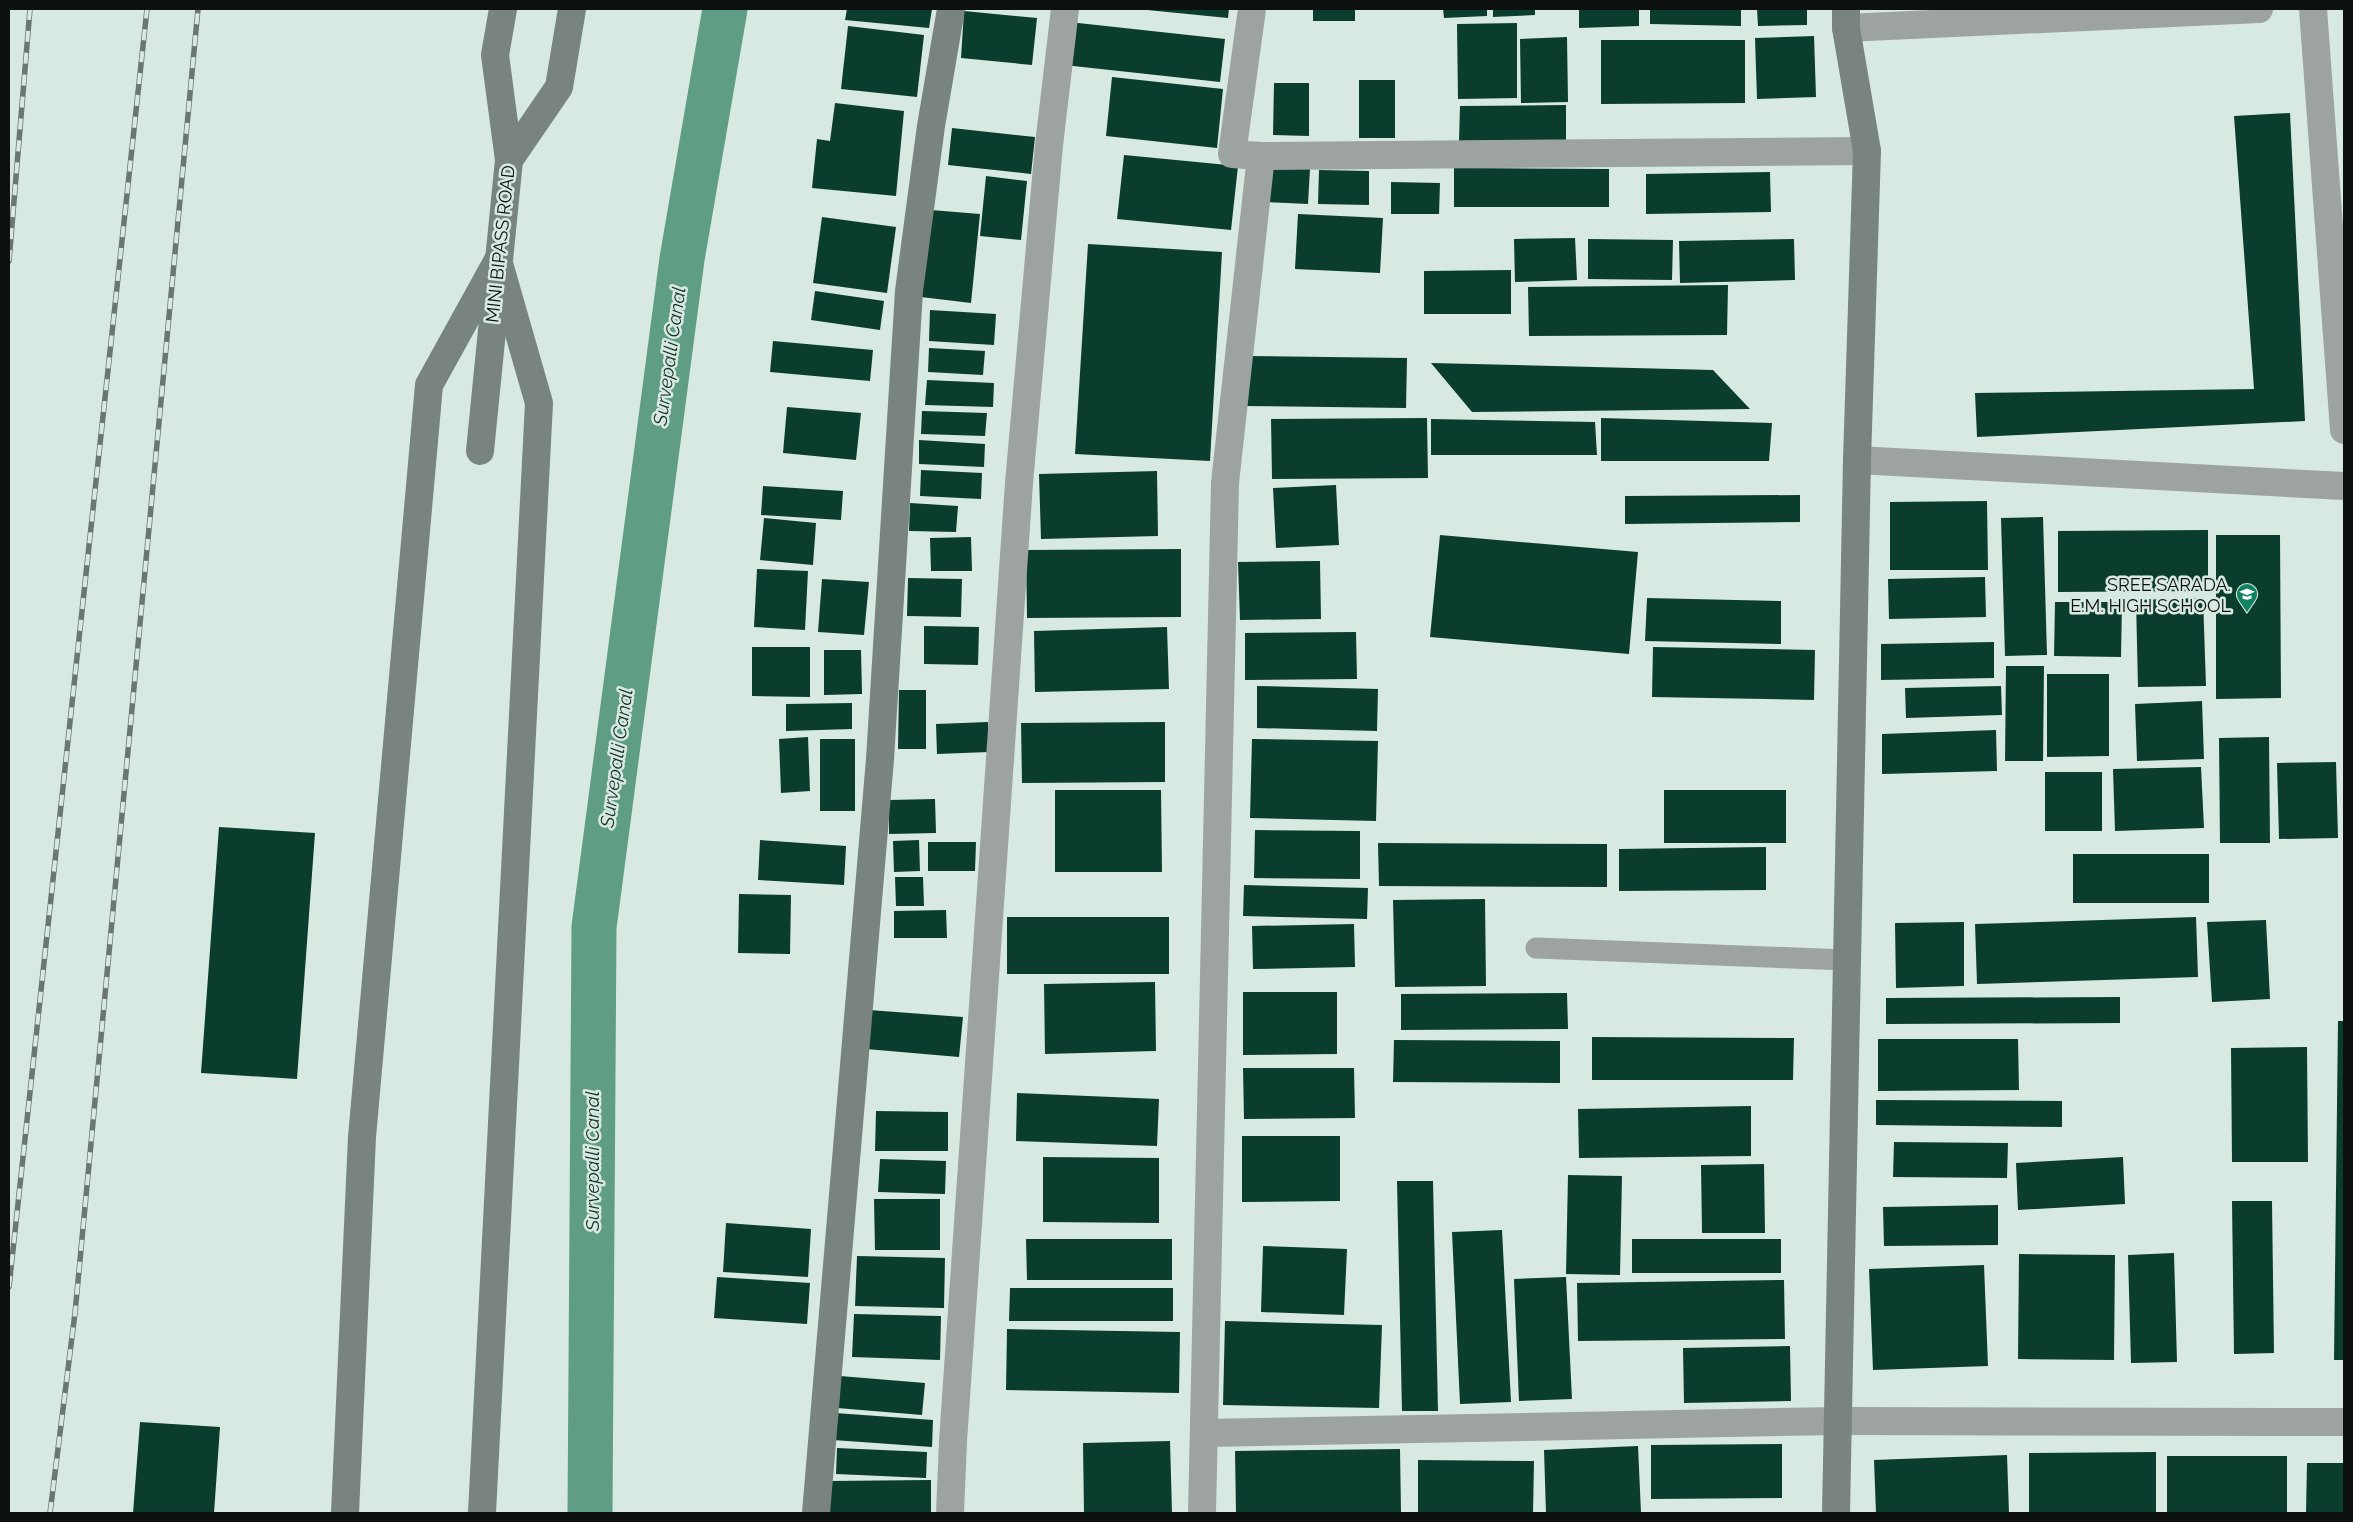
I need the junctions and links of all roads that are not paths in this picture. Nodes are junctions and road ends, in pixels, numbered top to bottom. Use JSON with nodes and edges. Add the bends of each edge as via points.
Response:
{"nodes":[{"id":1,"x":503,"y":9,"type":"edge"},
{"id":2,"x":572,"y":9,"type":"edge"},
{"id":3,"x":951,"y":9,"type":"edge"},
{"id":4,"x":1065,"y":9,"type":"edge"},
{"id":5,"x":1252,"y":9,"type":"edge"},
{"id":6,"x":2259,"y":9,"type":"edge"},
{"id":7,"x":2313,"y":9,"type":"edge"},
{"id":8,"x":1846,"y":18,"type":"edge"},
{"id":9,"x":1867,"y":151,"type":"junction"},
{"id":10,"x":1261,"y":156,"type":"junction"},
{"id":11,"x":509,"y":160,"type":"junction"},
{"id":12,"x":498,"y":260,"type":"junction"},
{"id":13,"x":2344,"y":430,"type":"edge"},
{"id":14,"x":480,"y":451,"type":"dead end"},
{"id":15,"x":1857,"y":460,"type":"junction"},
{"id":16,"x":2344,"y":486,"type":"edge"},
{"id":17,"x":1536,"y":948,"type":"dead end"},
{"id":18,"x":1846,"y":960,"type":"junction"},
{"id":19,"x":1836,"y":1421,"type":"junction"},
{"id":20,"x":2344,"y":1422,"type":"edge"},
{"id":21,"x":1205,"y":1433,"type":"junction"},
{"id":22,"x":345,"y":1513,"type":"edge"},
{"id":23,"x":482,"y":1513,"type":"edge"},
{"id":24,"x":816,"y":1513,"type":"edge"},
{"id":25,"x":950,"y":1513,"type":"edge"},
{"id":26,"x":1202,"y":1513,"type":"edge"},
{"id":27,"x":1836,"y":1513,"type":"edge"}],
"edges":[{"from":1,"to":11,"type":"main road","name":"MINI BIPASS ROAD","via":[[495,55]]},
{"from":2,"to":11,"type":"main road","via":[[559,87]]},
{"from":3,"to":24,"type":"main road","via":[[931,126],[909,291],[879,769]]},
{"from":4,"to":25,"type":"street","via":[[1048,145],[1019,483]]},
{"from":5,"to":10,"type":"street","via":[[1232,154]]},
{"from":6,"to":8,"type":"street"},
{"from":7,"to":13,"type":"street"},
{"from":8,"to":9,"type":"main road"},
{"from":9,"to":10,"type":"street"},
{"from":9,"to":15,"type":"main road"},
{"from":10,"to":21,"type":"street","via":[[1226,483]]},
{"from":11,"to":12,"type":"main road","name":"MINI BIPASS ROAD"},
{"from":12,"to":14,"type":"main road","name":"MINI BIPASS ROAD"},
{"from":12,"to":22,"type":"main road","via":[[429,385],[362,1137]]},
{"from":12,"to":23,"type":"main road","via":[[539,403]]},
{"from":15,"to":16,"type":"street"},
{"from":15,"to":18,"type":"main road"},
{"from":17,"to":18,"type":"lane"},
{"from":18,"to":19,"type":"main road"},
{"from":19,"to":20,"type":"street"},
{"from":19,"to":21,"type":"street"},
{"from":19,"to":27,"type":"main road"},
{"from":21,"to":26,"type":"street"}]}
